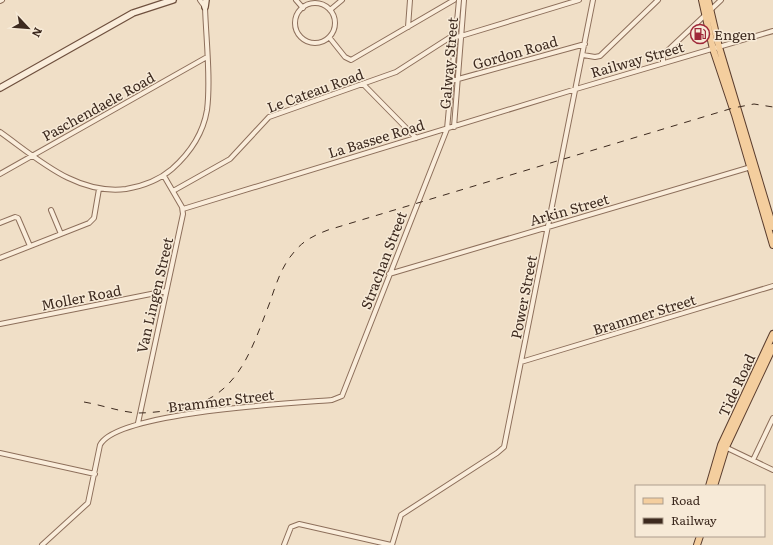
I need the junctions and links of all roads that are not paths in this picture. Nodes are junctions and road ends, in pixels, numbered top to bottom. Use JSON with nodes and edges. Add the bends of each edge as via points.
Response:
{"nodes":[{"id":1,"x":173,"y":0,"type":"edge"},
{"id":2,"x":200,"y":0,"type":"edge"},
{"id":3,"x":206,"y":0,"type":"edge"},
{"id":4,"x":296,"y":0,"type":"edge"},
{"id":5,"x":342,"y":0,"type":"edge"},
{"id":6,"x":410,"y":0,"type":"edge"},
{"id":7,"x":454,"y":0,"type":"edge"},
{"id":8,"x":459,"y":0,"type":"edge"},
{"id":9,"x":464,"y":0,"type":"edge"},
{"id":10,"x":579,"y":0,"type":"edge"},
{"id":11,"x":593,"y":0,"type":"edge"},
{"id":12,"x":658,"y":0,"type":"edge"},
{"id":13,"x":702,"y":0,"type":"edge"},
{"id":14,"x":708,"y":0,"type":"edge"},
{"id":15,"x":721,"y":0,"type":"edge"},
{"id":16,"x":205,"y":7,"type":"junction"},
{"id":17,"x":303,"y":8,"type":"junction"},
{"id":18,"x":330,"y":10,"type":"junction"},
{"id":19,"x":710,"y":10,"type":"junction"},
{"id":20,"x":705,"y":15,"type":"junction"},
{"id":21,"x":408,"y":27,"type":"junction"},
{"id":22,"x":773,"y":31,"type":"edge"},
{"id":23,"x":455,"y":36,"type":"junction"},
{"id":24,"x":461,"y":36,"type":"junction"},
{"id":25,"x":329,"y":37,"type":"junction"},
{"id":26,"x":585,"y":44,"type":"junction"},
{"id":27,"x":716,"y":48,"type":"junction"},
{"id":28,"x":583,"y":55,"type":"junction"},
{"id":29,"x":206,"y":57,"type":"junction"},
{"id":30,"x":663,"y":63,"type":"junction"},
{"id":31,"x":458,"y":80,"type":"junction"},
{"id":32,"x":451,"y":81,"type":"junction"},
{"id":33,"x":363,"y":84,"type":"junction"},
{"id":34,"x":0,"y":88,"type":"edge"},
{"id":35,"x":576,"y":89,"type":"junction"},
{"id":36,"x":454,"y":127,"type":"junction"},
{"id":37,"x":447,"y":129,"type":"junction"},
{"id":38,"x":0,"y":132,"type":"edge"},
{"id":39,"x":416,"y":138,"type":"junction"},
{"id":40,"x":33,"y":155,"type":"junction"},
{"id":41,"x":752,"y":166,"type":"junction"},
{"id":42,"x":0,"y":174,"type":"edge"},
{"id":43,"x":164,"y":176,"type":"junction"},
{"id":44,"x":99,"y":189,"type":"junction"},
{"id":45,"x":173,"y":191,"type":"junction"},
{"id":46,"x":763,"y":202,"type":"junction"},
{"id":47,"x":183,"y":209,"type":"junction"},
{"id":48,"x":51,"y":210,"type":"dead end"},
{"id":49,"x":0,"y":223,"type":"edge"},
{"id":50,"x":548,"y":227,"type":"junction"},
{"id":51,"x":773,"y":227,"type":"edge"},
{"id":52,"x":61,"y":234,"type":"junction"},
{"id":53,"x":773,"y":245,"type":"edge"},
{"id":54,"x":30,"y":246,"type":"junction"},
{"id":55,"x":0,"y":258,"type":"edge"},
{"id":56,"x":389,"y":274,"type":"junction"},
{"id":57,"x":773,"y":286,"type":"edge"},
{"id":58,"x":166,"y":291,"type":"junction"},
{"id":59,"x":0,"y":324,"type":"edge"},
{"id":60,"x":773,"y":334,"type":"edge"},
{"id":61,"x":773,"y":347,"type":"edge"},
{"id":62,"x":521,"y":362,"type":"junction"},
{"id":63,"x":340,"y":398,"type":"joint"},
{"id":64,"x":773,"y":418,"type":"edge"},
{"id":65,"x":138,"y":423,"type":"junction"},
{"id":66,"x":724,"y":446,"type":"junction"},
{"id":67,"x":0,"y":453,"type":"edge"},
{"id":68,"x":753,"y":460,"type":"junction"},
{"id":69,"x":773,"y":470,"type":"edge"},
{"id":70,"x":95,"y":474,"type":"junction"},
{"id":71,"x":708,"y":485,"type":"edge"},
{"id":72,"x":714,"y":485,"type":"edge"},
{"id":73,"x":42,"y":545,"type":"edge"},
{"id":74,"x":284,"y":545,"type":"edge"},
{"id":75,"x":392,"y":545,"type":"edge"}],
"edges":[{"from":1,"to":34,"type":"main road","via":[[133,13]]},
{"from":2,"to":16,"type":"street"},
{"from":3,"to":16,"type":"main road"},
{"from":4,"to":17,"type":"street"},
{"from":5,"to":18,"type":"street"},
{"from":6,"to":21,"type":"street"},
{"from":7,"to":21,"type":"street"},
{"from":8,"to":23,"type":"street","name":"Galway Street"},
{"from":9,"to":24,"type":"street","name":"Galway Street"},
{"from":10,"to":24,"type":"street"},
{"from":11,"to":26,"type":"street","name":"Power Street"},
{"from":12,"to":28,"type":"street","via":[[600,56]]},
{"from":13,"to":20,"type":"main road"},
{"from":14,"to":19,"type":"main road"},
{"from":15,"to":19,"type":"street"},
{"from":16,"to":29,"type":"street"},
{"from":17,"to":18,"type":"street","via":[[318,3]]},
{"from":17,"to":25,"type":"street","via":[[296,21],[302,37],[317,42]]},
{"from":18,"to":25,"type":"street","via":[[335,24]]},
{"from":19,"to":20,"type":"street"},
{"from":19,"to":27,"type":"main road"},
{"from":20,"to":27,"type":"main road"},
{"from":20,"to":30,"type":"street","via":[[663,55]]},
{"from":21,"to":25,"type":"street","via":[[351,60],[345,57]]},
{"from":22,"to":27,"type":"street","name":"Railway Street"},
{"from":23,"to":24,"type":"street"},
{"from":23,"to":32,"type":"street","name":"Galway Street"},
{"from":23,"to":33,"type":"street","name":"Le Cateau Road","via":[[396,72]]},
{"from":24,"to":31,"type":"street","name":"Galway Street"},
{"from":26,"to":28,"type":"street","name":"Power Street"},
{"from":26,"to":31,"type":"street","name":"Gordon Road"},
{"from":27,"to":30,"type":"street","name":"Railway Street"},
{"from":27,"to":41,"type":"main road"},
{"from":28,"to":35,"type":"street","name":"Power Street"},
{"from":29,"to":40,"type":"street","name":"Paschendaele Road"},
{"from":29,"to":43,"type":"street","via":[[208,103],[202,128],[188,154]]},
{"from":30,"to":35,"type":"street","name":"Railway Street"},
{"from":31,"to":32,"type":"street","name":"Gordon Road"},
{"from":31,"to":36,"type":"street","name":"Galway Street"},
{"from":32,"to":37,"type":"street","name":"Galway Street"},
{"from":33,"to":39,"type":"street"},
{"from":33,"to":45,"type":"street","name":"Le Cateau Road","via":[[269,117],[230,159]]},
{"from":35,"to":36,"type":"street","name":"La Bassee Road"},
{"from":35,"to":50,"type":"street","name":"Power Street"},
{"from":36,"to":37,"type":"street","name":"La Bassee Road"},
{"from":37,"to":39,"type":"street","name":"La Bassee Road"},
{"from":37,"to":56,"type":"street","name":"Strachan Street"},
{"from":38,"to":40,"type":"street"},
{"from":39,"to":47,"type":"street","name":"La Bassee Road"},
{"from":40,"to":42,"type":"street","name":"Paschendaele Road"},
{"from":40,"to":44,"type":"street","via":[[80,185]]},
{"from":41,"to":46,"type":"main road"},
{"from":41,"to":50,"type":"street","name":"Arkin Street"},
{"from":43,"to":44,"type":"street","via":[[134,188]]},
{"from":43,"to":45,"type":"street"},
{"from":44,"to":52,"type":"street","via":[[92,220]]},
{"from":45,"to":47,"type":"street"},
{"from":46,"to":51,"type":"main road"},
{"from":46,"to":53,"type":"main road"},
{"from":47,"to":58,"type":"street","name":"Van Lingen Street"},
{"from":48,"to":52,"type":"street"},
{"from":49,"to":54,"type":"street","via":[[18,218]]},
{"from":50,"to":56,"type":"street","name":"Arkin Street"},
{"from":50,"to":62,"type":"street","name":"Power Street"},
{"from":52,"to":54,"type":"street"},
{"from":54,"to":55,"type":"street"},
{"from":56,"to":63,"type":"street","name":"Strachan Street"},
{"from":57,"to":62,"type":"street","name":"Brammer Street"},
{"from":58,"to":59,"type":"street","name":"Moller Road"},
{"from":58,"to":65,"type":"street","name":"Van Lingen Street"},
{"from":60,"to":66,"type":"main road","name":"Tide Road"},
{"from":61,"to":66,"type":"main road","name":"Tide Road"},
{"from":62,"to":75,"type":"street","name":"Power Street","via":[[502,450],[401,516]]},
{"from":63,"to":65,"type":"street","name":"Brammer Street","via":[[224,409]]},
{"from":64,"to":68,"type":"street"},
{"from":65,"to":70,"type":"street","name":"Brammer Street","via":[[108,436],[100,445]]},
{"from":66,"to":68,"type":"street"},
{"from":66,"to":71,"type":"main road"},
{"from":66,"to":72,"type":"main road"},
{"from":67,"to":70,"type":"street"},
{"from":68,"to":69,"type":"street"},
{"from":70,"to":73,"type":"street","via":[[86,506]]},
{"from":74,"to":75,"type":"street","via":[[291,527],[299,524]]}]}
